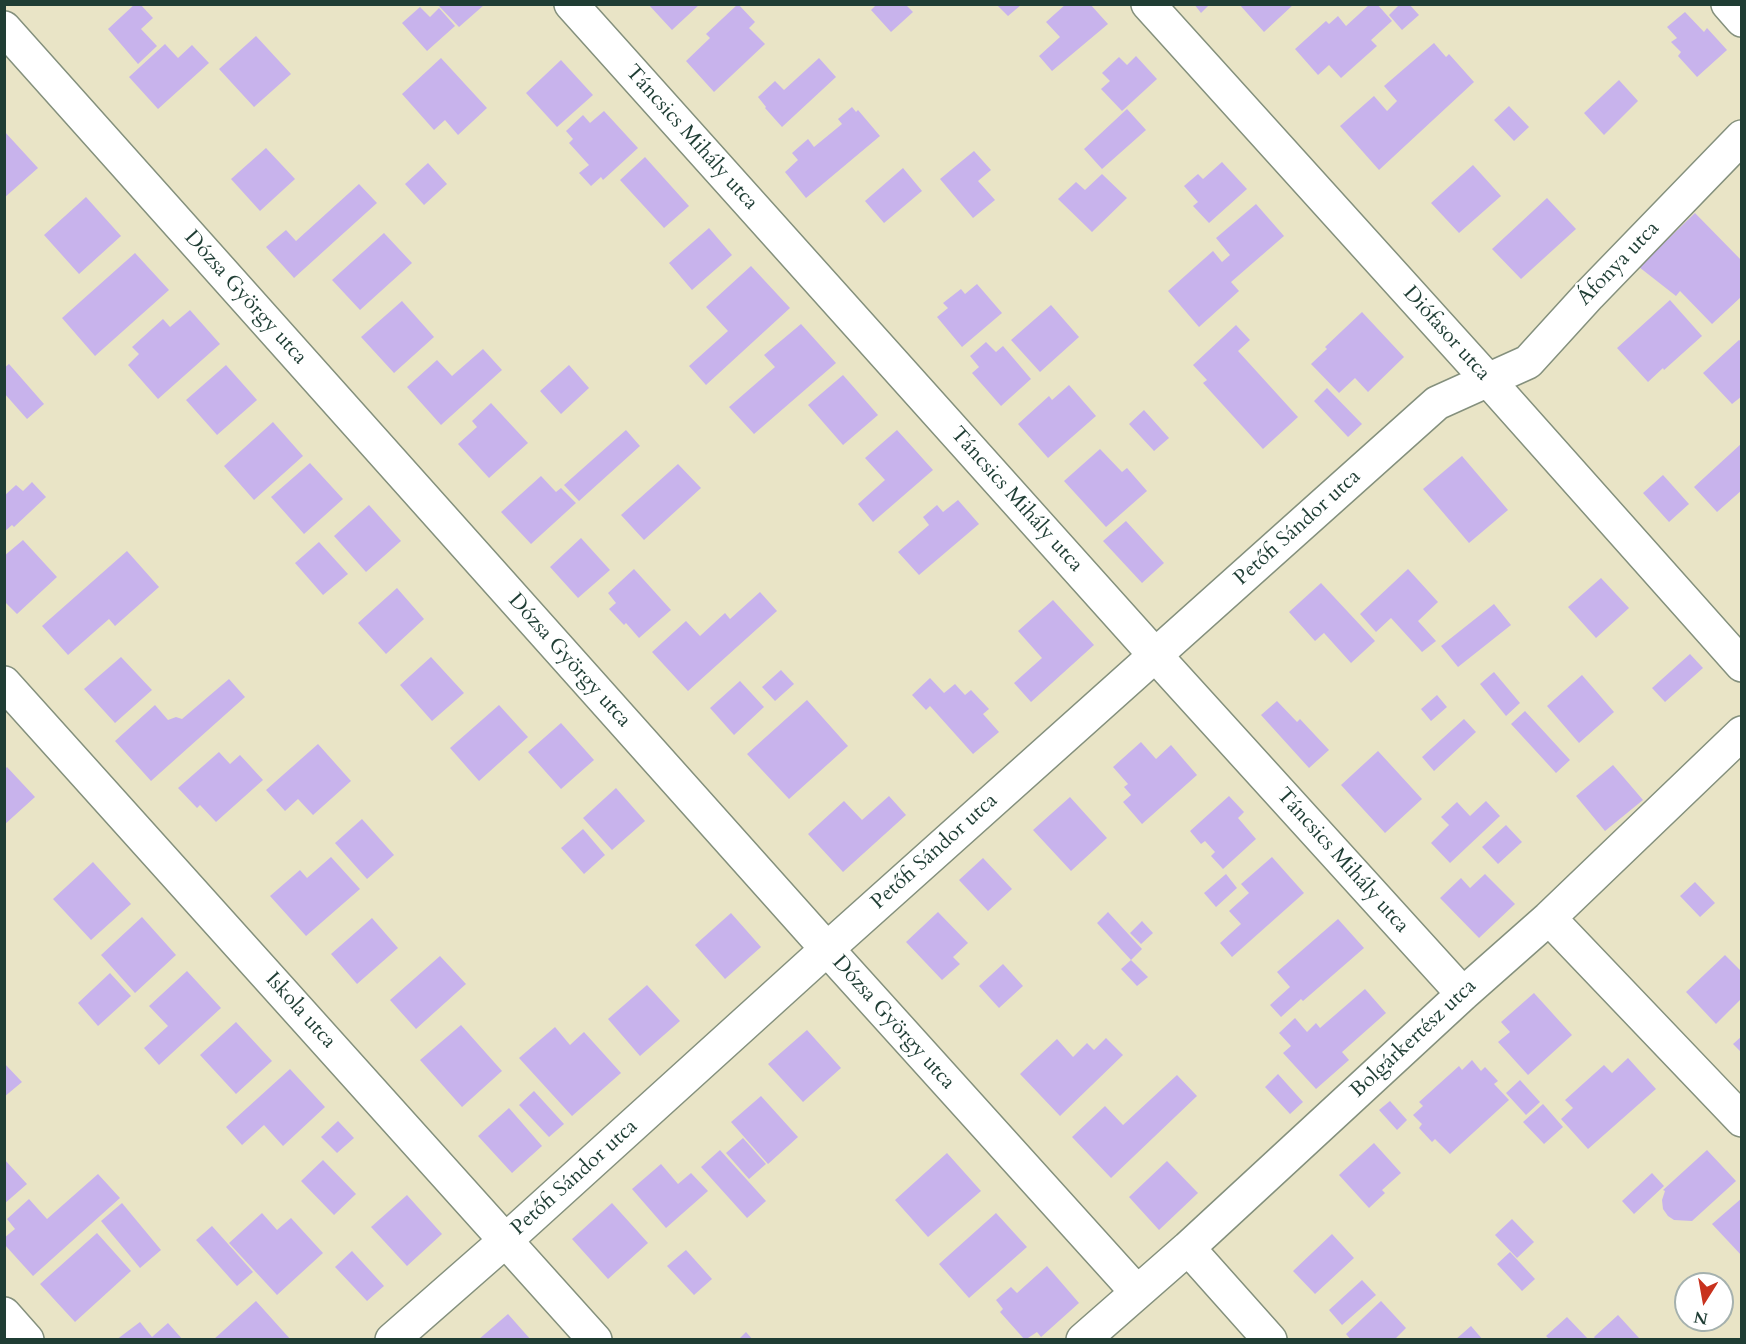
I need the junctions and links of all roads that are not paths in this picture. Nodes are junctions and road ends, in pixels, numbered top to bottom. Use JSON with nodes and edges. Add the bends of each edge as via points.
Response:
{"nodes":[{"id":1,"x":571,"y":4,"type":"edge"},
{"id":2,"x":1148,"y":4,"type":"edge"},
{"id":3,"x":1728,"y":4,"type":"edge"},
{"id":4,"x":1742,"y":20,"type":"edge"},
{"id":5,"x":9,"y":44,"type":"edge"},
{"id":6,"x":1742,"y":137,"type":"edge"},
{"id":7,"x":1489,"y":381,"type":"junction"},
{"id":8,"x":1155,"y":655,"type":"junction"},
{"id":9,"x":1742,"y":665,"type":"edge"},
{"id":10,"x":4,"y":683,"type":"edge"},
{"id":11,"x":1742,"y":733,"type":"edge"},
{"id":12,"x":1549,"y":918,"type":"junction"},
{"id":13,"x":827,"y":949,"type":"junction"},
{"id":14,"x":1463,"y":994,"type":"junction"},
{"id":15,"x":1742,"y":1120,"type":"edge"},
{"id":16,"x":506,"y":1240,"type":"junction"},
{"id":17,"x":1188,"y":1248,"type":"junction"},
{"id":18,"x":1136,"y":1291,"type":"junction"},
{"id":19,"x":4,"y":1314,"type":"edge"},
{"id":20,"x":27,"y":1340,"type":"edge"},
{"id":21,"x":392,"y":1340,"type":"edge"},
{"id":22,"x":595,"y":1340,"type":"edge"},
{"id":23,"x":1083,"y":1340,"type":"edge"},
{"id":24,"x":1270,"y":1340,"type":"edge"}],
"edges":[{"from":1,"to":8,"type":"street","name":"Táncsics Mihály utca"},
{"from":2,"to":7,"type":"street","name":"Diófasor utca"},
{"from":3,"to":4,"type":"street"},
{"from":5,"to":13,"type":"street","name":"Dózsa György utca"},
{"from":6,"to":7,"type":"street","name":"Áfonya utca","via":[[1533,358]]},
{"from":7,"to":8,"type":"street","name":"Petőfi Sándor utca","via":[[1437,403]]},
{"from":7,"to":9,"type":"street","name":"Diófasor utca"},
{"from":8,"to":13,"type":"street","name":"Petőfi Sándor utca"},
{"from":8,"to":14,"type":"street","name":"Táncsics Mihály utca"},
{"from":10,"to":16,"type":"street","name":"Iskola utca"},
{"from":11,"to":12,"type":"street","name":"Bolgárkertész utca"},
{"from":12,"to":14,"type":"street","name":"Bolgárkertész utca"},
{"from":12,"to":15,"type":"street"},
{"from":13,"to":16,"type":"street","name":"Petőfi Sándor utca"},
{"from":13,"to":18,"type":"street","name":"Dózsa György utca"},
{"from":14,"to":17,"type":"street","name":"Bolgárkertész utca"},
{"from":16,"to":21,"type":"street","name":"Petőfi Sándor utca"},
{"from":16,"to":22,"type":"street","name":"Iskola utca"},
{"from":17,"to":18,"type":"street","name":"Bolgárkertész utca"},
{"from":17,"to":24,"type":"street"},
{"from":18,"to":23,"type":"street","name":"Bolgárkertész utca"},
{"from":19,"to":20,"type":"street"}]}
